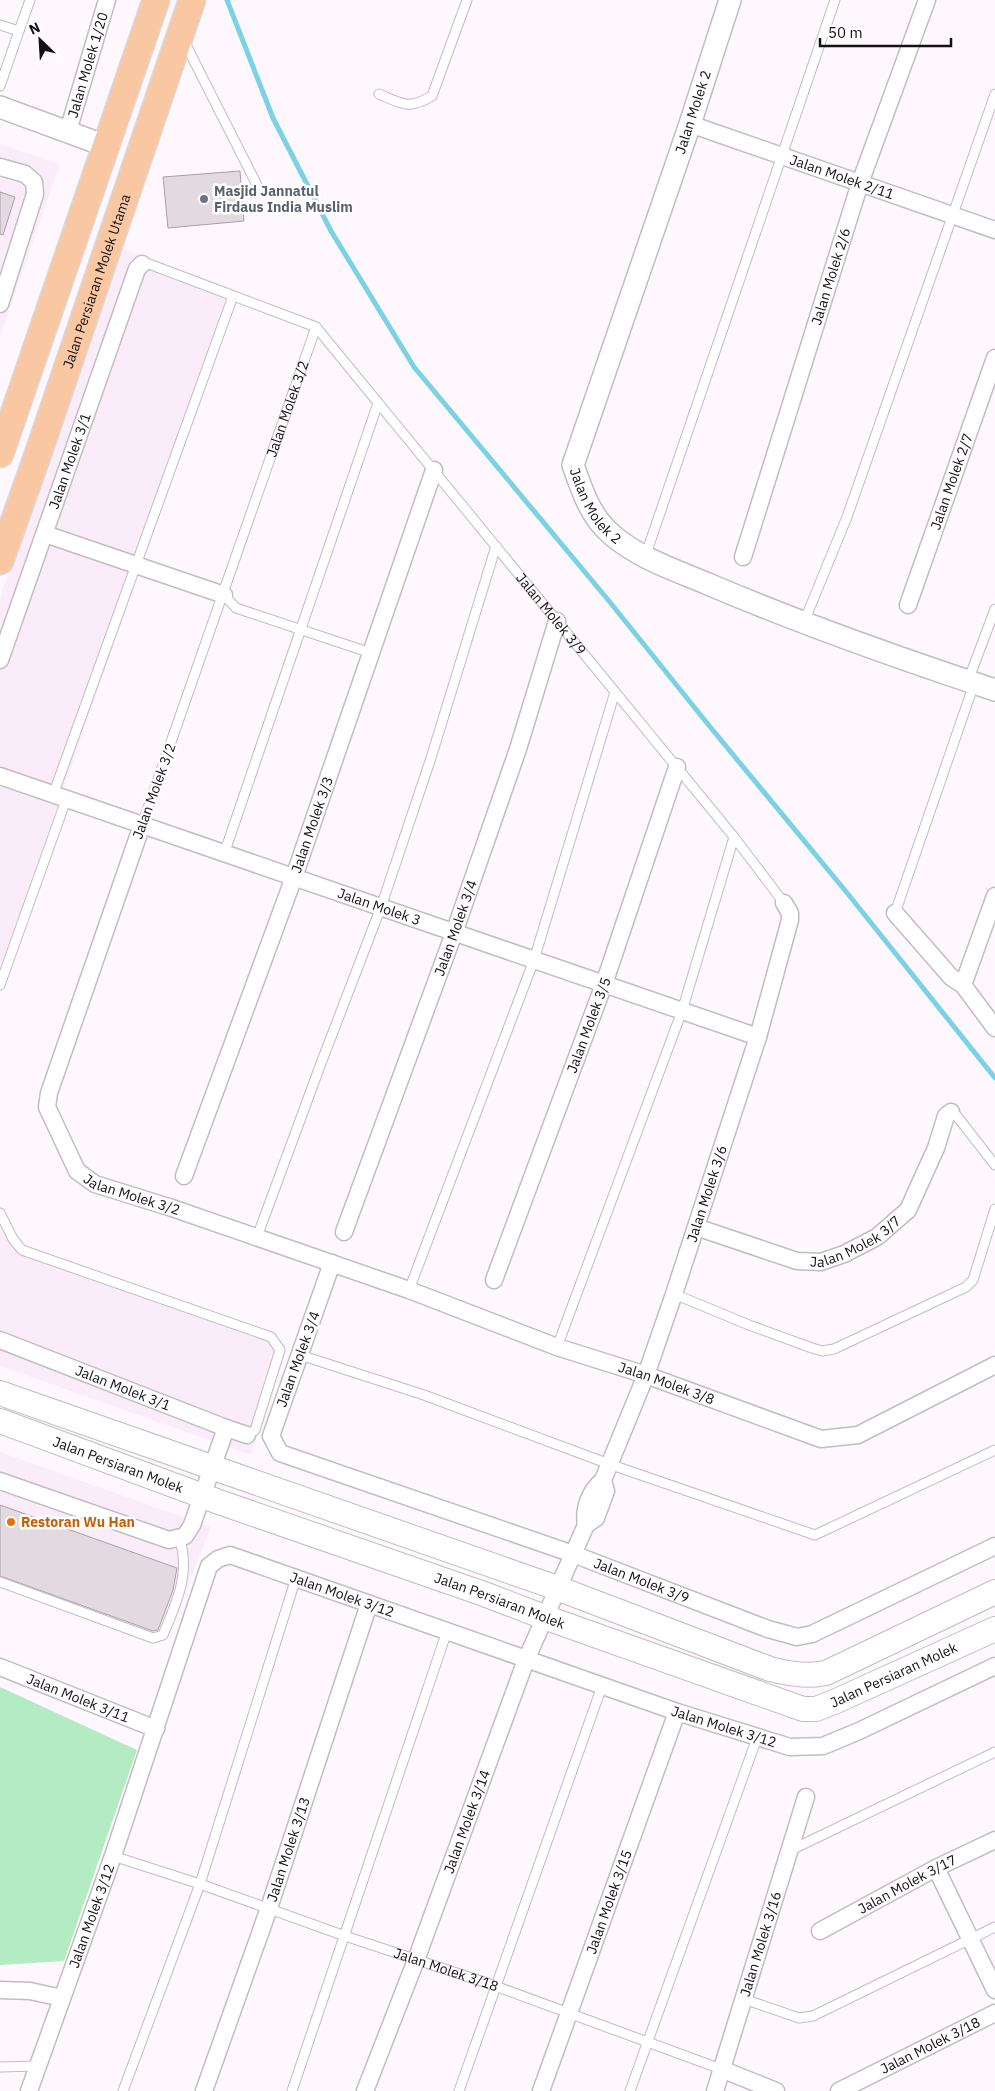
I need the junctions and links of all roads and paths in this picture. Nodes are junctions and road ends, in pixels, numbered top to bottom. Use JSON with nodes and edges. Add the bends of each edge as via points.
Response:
{"nodes":[{"id":1,"x":30,"y":0,"type":"edge"},
{"id":2,"x":107,"y":0,"type":"edge"},
{"id":3,"x":156,"y":0,"type":"edge"},
{"id":4,"x":192,"y":0,"type":"edge"},
{"id":5,"x":467,"y":0,"type":"edge"},
{"id":6,"x":730,"y":0,"type":"edge"},
{"id":7,"x":835,"y":0,"type":"edge"},
{"id":8,"x":927,"y":0,"type":"edge"},
{"id":9,"x":0,"y":25,"type":"edge"},
{"id":10,"x":19,"y":31,"type":"junction"},
{"id":11,"x":180,"y":34,"type":"junction"},
{"id":12,"x":0,"y":86,"type":"edge"},
{"id":13,"x":379,"y":94,"type":"dead end"},
{"id":14,"x":995,"y":94,"type":"edge"},
{"id":15,"x":0,"y":107,"type":"edge"},
{"id":16,"x":690,"y":124,"type":"junction"},
{"id":17,"x":68,"y":131,"type":"junction"},
{"id":18,"x":106,"y":146,"type":"junction"},
{"id":19,"x":781,"y":156,"type":"junction"},
{"id":20,"x":0,"y":167,"type":"edge"},
{"id":21,"x":860,"y":183,"type":"junction"},
{"id":22,"x":260,"y":190,"type":"dead end"},
{"id":23,"x":954,"y":215,"type":"junction"},
{"id":24,"x":995,"y":230,"type":"edge"},
{"id":25,"x":142,"y":264,"type":"joint"},
{"id":26,"x":233,"y":296,"type":"junction"},
{"id":27,"x":0,"y":304,"type":"edge"},
{"id":28,"x":316,"y":327,"type":"junction"},
{"id":29,"x":995,"y":358,"type":"edge"},
{"id":30,"x":378,"y":403,"type":"junction"},
{"id":31,"x":0,"y":454,"type":"edge"},
{"id":32,"x":434,"y":470,"type":"junction"},
{"id":33,"x":45,"y":534,"type":"junction"},
{"id":34,"x":496,"y":546,"type":"junction"},
{"id":35,"x":645,"y":557,"type":"junction"},
{"id":36,"x":743,"y":558,"type":"dead end"},
{"id":37,"x":0,"y":561,"type":"edge"},
{"id":38,"x":134,"y":565,"type":"junction"},
{"id":39,"x":224,"y":596,"type":"junction"},
{"id":40,"x":908,"y":605,"type":"dead end"},
{"id":41,"x":995,"y":609,"type":"edge"},
{"id":42,"x":557,"y":621,"type":"junction"},
{"id":43,"x":804,"y":622,"type":"junction"},
{"id":44,"x":300,"y":630,"type":"junction"},
{"id":45,"x":370,"y":653,"type":"junction"},
{"id":46,"x":0,"y":660,"type":"edge"},
{"id":47,"x":971,"y":682,"type":"junction"},
{"id":48,"x":995,"y":690,"type":"edge"},
{"id":49,"x":615,"y":692,"type":"junction"},
{"id":50,"x":676,"y":767,"type":"junction"},
{"id":51,"x":0,"y":776,"type":"edge"},
{"id":52,"x":60,"y":797,"type":"junction"},
{"id":53,"x":142,"y":825,"type":"junction"},
{"id":54,"x":734,"y":837,"type":"junction"},
{"id":55,"x":224,"y":854,"type":"junction"},
{"id":56,"x":294,"y":877,"type":"junction"},
{"id":57,"x":995,"y":896,"type":"edge"},
{"id":58,"x":784,"y":903,"type":"joint"},
{"id":59,"x":381,"y":907,"type":"junction"},
{"id":60,"x":895,"y":912,"type":"joint"},
{"id":61,"x":454,"y":933,"type":"junction"},
{"id":62,"x":534,"y":960,"type":"junction"},
{"id":63,"x":604,"y":984,"type":"junction"},
{"id":64,"x":0,"y":985,"type":"edge"},
{"id":65,"x":963,"y":985,"type":"junction"},
{"id":66,"x":682,"y":1011,"type":"junction"},
{"id":67,"x":995,"y":1028,"type":"edge"},
{"id":68,"x":758,"y":1037,"type":"junction"},
{"id":69,"x":951,"y":1112,"type":"joint"},
{"id":70,"x":995,"y":1165,"type":"edge"},
{"id":71,"x":184,"y":1176,"type":"dead end"},
{"id":72,"x":995,"y":1209,"type":"edge"},
{"id":73,"x":0,"y":1213,"type":"edge"},
{"id":74,"x":696,"y":1227,"type":"junction"},
{"id":75,"x":344,"y":1232,"type":"dead end"},
{"id":76,"x":257,"y":1237,"type":"junction"},
{"id":77,"x":332,"y":1263,"type":"junction"},
{"id":78,"x":494,"y":1280,"type":"dead end"},
{"id":79,"x":409,"y":1290,"type":"junction"},
{"id":80,"x":674,"y":1294,"type":"junction"},
{"id":81,"x":0,"y":1340,"type":"edge"},
{"id":82,"x":557,"y":1346,"type":"junction"},
{"id":83,"x":300,"y":1355,"type":"junction"},
{"id":84,"x":995,"y":1365,"type":"edge"},
{"id":85,"x":646,"y":1375,"type":"junction"},
{"id":86,"x":0,"y":1393,"type":"edge"},
{"id":87,"x":0,"y":1421,"type":"edge"},
{"id":88,"x":226,"y":1428,"type":"junction"},
{"id":89,"x":247,"y":1435,"type":"joint"},
{"id":90,"x":995,"y":1450,"type":"edge"},
{"id":91,"x":280,"y":1453,"type":"joint"},
{"id":92,"x":609,"y":1464,"type":"junction"},
{"id":93,"x":213,"y":1468,"type":"junction"},
{"id":94,"x":0,"y":1481,"type":"edge"},
{"id":95,"x":203,"y":1496,"type":"junction"},
{"id":96,"x":180,"y":1537,"type":"junction"},
{"id":97,"x":995,"y":1546,"type":"edge"},
{"id":98,"x":573,"y":1554,"type":"junction"},
{"id":99,"x":296,"y":1578,"type":"junction"},
{"id":100,"x":0,"y":1582,"type":"edge"},
{"id":101,"x":557,"y":1588,"type":"junction"},
{"id":102,"x":995,"y":1592,"type":"edge"},
{"id":103,"x":369,"y":1604,"type":"junction"},
{"id":104,"x":544,"y":1617,"type":"junction"},
{"id":105,"x":995,"y":1629,"type":"edge"},
{"id":106,"x":447,"y":1631,"type":"junction"},
{"id":107,"x":526,"y":1660,"type":"junction"},
{"id":108,"x":995,"y":1666,"type":"edge"},
{"id":109,"x":0,"y":1667,"type":"edge"},
{"id":110,"x":602,"y":1686,"type":"junction"},
{"id":111,"x":677,"y":1712,"type":"junction"},
{"id":112,"x":156,"y":1729,"type":"junction"},
{"id":113,"x":757,"y":1738,"type":"junction"},
{"id":114,"x":995,"y":1752,"type":"edge"},
{"id":115,"x":806,"y":1796,"type":"dead end"},
{"id":116,"x":995,"y":1840,"type":"edge"},
{"id":117,"x":788,"y":1851,"type":"junction"},
{"id":118,"x":113,"y":1856,"type":"junction"},
{"id":119,"x":936,"y":1868,"type":"junction"},
{"id":120,"x":200,"y":1884,"type":"junction"},
{"id":121,"x":269,"y":1908,"type":"junction"},
{"id":122,"x":995,"y":1928,"type":"edge"},
{"id":123,"x":820,"y":1931,"type":"dead end"},
{"id":124,"x":345,"y":1936,"type":"junction"},
{"id":125,"x":970,"y":1939,"type":"junction"},
{"id":126,"x":416,"y":1960,"type":"junction"},
{"id":127,"x":495,"y":1986,"type":"junction"},
{"id":128,"x":0,"y":1990,"type":"edge"},
{"id":129,"x":995,"y":1990,"type":"edge"},
{"id":130,"x":62,"y":1998,"type":"junction"},
{"id":131,"x":744,"y":1999,"type":"junction"},
{"id":132,"x":568,"y":2013,"type":"junction"},
{"id":133,"x":995,"y":2013,"type":"edge"},
{"id":134,"x":647,"y":2043,"type":"junction"},
{"id":135,"x":36,"y":2066,"type":"junction"},
{"id":136,"x":0,"y":2067,"type":"edge"},
{"id":137,"x":722,"y":2069,"type":"junction"},
{"id":138,"x":29,"y":2091,"type":"edge"},
{"id":139,"x":123,"y":2091,"type":"edge"},
{"id":140,"x":204,"y":2091,"type":"edge"},
{"id":141,"x":292,"y":2091,"type":"edge"},
{"id":142,"x":365,"y":2091,"type":"edge"},
{"id":143,"x":459,"y":2091,"type":"edge"},
{"id":144,"x":541,"y":2091,"type":"edge"},
{"id":145,"x":630,"y":2091,"type":"edge"},
{"id":146,"x":715,"y":2091,"type":"edge"},
{"id":147,"x":776,"y":2091,"type":"edge"},
{"id":148,"x":838,"y":2091,"type":"edge"}],
"edges":[{"from":1,"to":10,"type":"lane"},
{"from":2,"to":17,"type":"street","name":"Jalan Molek 1/20"},
{"from":3,"to":18,"type":"main road"},
{"from":4,"to":11,"type":"main road","name":"Jalan Persiaran Molek Utama"},
{"from":5,"to":13,"type":"lane","via":[[432,96],[419,104],[407,106]]},
{"from":6,"to":16,"type":"street","name":"Jalan Molek 2"},
{"from":7,"to":19,"type":"lane"},
{"from":8,"to":21,"type":"street","name":"Jalan Molek 2/6"},
{"from":9,"to":10,"type":"lane"},
{"from":10,"to":12,"type":"lane"},
{"from":11,"to":22,"type":"lane"},
{"from":11,"to":37,"type":"main road","name":"Jalan Persiaran Molek Utama"},
{"from":14,"to":23,"type":"lane"},
{"from":15,"to":17,"type":"street"},
{"from":16,"to":19,"type":"street","name":"Jalan Molek 2/11"},
{"from":16,"to":35,"type":"street","name":"Jalan Molek 2","via":[[573,465],[586,502],[610,534]]},
{"from":17,"to":18,"type":"street"},
{"from":18,"to":31,"type":"main road"},
{"from":19,"to":21,"type":"street","name":"Jalan Molek 2/11"},
{"from":19,"to":35,"type":"lane"},
{"from":20,"to":27,"type":"street","via":[[25,174],[34,182],[35,194]]},
{"from":21,"to":23,"type":"street","name":"Jalan Molek 2/11"},
{"from":21,"to":36,"type":"street","name":"Jalan Molek 2/6"},
{"from":23,"to":24,"type":"street","name":"Jalan Molek 2/11"},
{"from":23,"to":43,"type":"lane","via":[[847,517]]},
{"from":25,"to":26,"type":"lane"},
{"from":25,"to":33,"type":"street","name":"Jalan Molek 3/1","via":[[137,268]]},
{"from":26,"to":28,"type":"lane"},
{"from":26,"to":38,"type":"lane"},
{"from":28,"to":30,"type":"lane","name":"Jalan Molek 3/9"},
{"from":28,"to":39,"type":"lane","name":"Jalan Molek 3/2"},
{"from":29,"to":40,"type":"street","name":"Jalan Molek 2/7"},
{"from":30,"to":32,"type":"lane","name":"Jalan Molek 3/9"},
{"from":30,"to":44,"type":"lane"},
{"from":32,"to":34,"type":"lane","name":"Jalan Molek 3/9"},
{"from":32,"to":45,"type":"street","name":"Jalan Molek 3/3"},
{"from":33,"to":38,"type":"street"},
{"from":33,"to":46,"type":"street","name":"Jalan Molek 3/1"},
{"from":34,"to":42,"type":"lane","name":"Jalan Molek 3/9"},
{"from":34,"to":59,"type":"lane"},
{"from":35,"to":43,"type":"street","name":"Jalan Molek 2"},
{"from":38,"to":39,"type":"street"},
{"from":38,"to":52,"type":"lane"},
{"from":39,"to":44,"type":"lane","via":[[236,608]]},
{"from":39,"to":53,"type":"lane","name":"Jalan Molek 3/2"},
{"from":41,"to":47,"type":"lane"},
{"from":42,"to":49,"type":"lane","name":"Jalan Molek 3/9"},
{"from":42,"to":61,"type":"street","name":"Jalan Molek 3/4","via":[[518,749]]},
{"from":43,"to":47,"type":"street","name":"Jalan Molek 2","via":[[888,655]]},
{"from":44,"to":45,"type":"lane"},
{"from":44,"to":55,"type":"lane"},
{"from":45,"to":56,"type":"street","name":"Jalan Molek 3/3"},
{"from":47,"to":48,"type":"street","name":"Jalan Molek 2"},
{"from":47,"to":60,"type":"lane"},
{"from":49,"to":50,"type":"lane","name":"Jalan Molek 3/9"},
{"from":49,"to":62,"type":"lane"},
{"from":50,"to":54,"type":"lane","name":"Jalan Molek 3/9"},
{"from":50,"to":63,"type":"street","name":"Jalan Molek 3/5"},
{"from":51,"to":52,"type":"street","name":"Jalan Molek 3"},
{"from":52,"to":53,"type":"street","name":"Jalan Molek 3"},
{"from":52,"to":64,"type":"lane"},
{"from":53,"to":55,"type":"street","name":"Jalan Molek 3"},
{"from":53,"to":76,"type":"street","name":"Jalan Molek 3/2","via":[[52,1084],[47,1108],[77,1171],[95,1184]]},
{"from":54,"to":58,"type":"lane","name":"Jalan Molek 3/9"},
{"from":54,"to":66,"type":"lane"},
{"from":55,"to":56,"type":"street","name":"Jalan Molek 3"},
{"from":56,"to":59,"type":"street","name":"Jalan Molek 3"},
{"from":56,"to":71,"type":"street","name":"Jalan Molek 3/3"},
{"from":57,"to":65,"type":"street"},
{"from":58,"to":68,"type":"street","name":"Jalan Molek 3/6","via":[[790,920]]},
{"from":59,"to":61,"type":"street","name":"Jalan Molek 3"},
{"from":59,"to":76,"type":"lane"},
{"from":60,"to":65,"type":"street","via":[[951,977]]},
{"from":61,"to":62,"type":"street","name":"Jalan Molek 3"},
{"from":61,"to":75,"type":"street","name":"Jalan Molek 3/4"},
{"from":62,"to":63,"type":"street","name":"Jalan Molek 3"},
{"from":62,"to":79,"type":"lane"},
{"from":63,"to":66,"type":"street","name":"Jalan Molek 3"},
{"from":63,"to":78,"type":"street","name":"Jalan Molek 3/5"},
{"from":65,"to":67,"type":"street"},
{"from":66,"to":68,"type":"street","name":"Jalan Molek 3"},
{"from":66,"to":82,"type":"lane"},
{"from":68,"to":74,"type":"street","name":"Jalan Molek 3/6"},
{"from":69,"to":70,"type":"lane","via":[[956,1114]]},
{"from":69,"to":74,"type":"street","name":"Jalan Molek 3/7","via":[[946,1116],[936,1148],[908,1210],[877,1237],[844,1254],[821,1262],[796,1261]]},
{"from":72,"to":80,"type":"lane","via":[[973,1280],[966,1288],[834,1349],[822,1351],[812,1348]]},
{"from":73,"to":89,"type":"lane","via":[[22,1250],[271,1337],[280,1350],[255,1430]]},
{"from":74,"to":80,"type":"street","name":"Jalan Molek 3/6"},
{"from":76,"to":77,"type":"street","name":"Jalan Molek 3/2"},
{"from":77,"to":79,"type":"street","name":"Jalan Molek 3/8"},
{"from":77,"to":83,"type":"street","name":"Jalan Molek 3/4"},
{"from":79,"to":82,"type":"street","name":"Jalan Molek 3/8"},
{"from":80,"to":85,"type":"street","name":"Jalan Molek 3/6"},
{"from":81,"to":88,"type":"street","name":"Jalan Molek 3/1"},
{"from":82,"to":85,"type":"street","name":"Jalan Molek 3/8"},
{"from":83,"to":91,"type":"street","name":"Jalan Molek 3/4","via":[[271,1436]]},
{"from":83,"to":92,"type":"lane","via":[[424,1395]]},
{"from":84,"to":85,"type":"street","name":"Jalan Molek 3/8","via":[[858,1435],[821,1439]]},
{"from":85,"to":92,"type":"street","name":"Jalan Molek 3/6"},
{"from":86,"to":93,"type":"main road","name":"Jalan Persiaran Molek"},
{"from":87,"to":95,"type":"main road","name":"Jalan Persiaran Molek"},
{"from":88,"to":89,"type":"street","name":"Jalan Molek 3/1"},
{"from":88,"to":93,"type":"street"},
{"from":90,"to":92,"type":"lane","via":[[815,1535]]},
{"from":91,"to":98,"type":"street","name":"Jalan Molek 3/9"},
{"from":92,"to":98,"type":"street","name":"Jalan Molek 3/6","via":[[603,1480],[606,1492],[596,1518],[586,1525]]},
{"from":93,"to":95,"type":"street"},
{"from":93,"to":101,"type":"main road","name":"Jalan Persiaran Molek"},
{"from":94,"to":96,"type":"street","via":[[170,1540]]},
{"from":95,"to":96,"type":"street","via":[[192,1525],[185,1536]]},
{"from":95,"to":104,"type":"main road","name":"Jalan Persiaran Molek"},
{"from":96,"to":100,"type":"lane","via":[[185,1568],[173,1611],[163,1634],[157,1638]]},
{"from":97,"to":98,"type":"street","name":"Jalan Molek 3/9","via":[[812,1634],[797,1637],[768,1629]]},
{"from":98,"to":101,"type":"street","name":"Jalan Molek 3/14"},
{"from":99,"to":103,"type":"street","name":"Jalan Molek 3/12"},
{"from":99,"to":112,"type":"street","name":"Jalan Molek 3/12","via":[[230,1555],[209,1566]]},
{"from":99,"to":120,"type":"lane"},
{"from":101,"to":102,"type":"main road","name":"Jalan Persiaran Molek","via":[[770,1669],[812,1676],[826,1673]]},
{"from":101,"to":104,"type":"street","name":"Jalan Molek 3/14"},
{"from":103,"to":106,"type":"street","name":"Jalan Molek 3/12"},
{"from":103,"to":121,"type":"street","name":"Jalan Molek 3/13"},
{"from":104,"to":105,"type":"main road","name":"Jalan Persiaran Molek","via":[[790,1706],[810,1709],[834,1702]]},
{"from":104,"to":107,"type":"street","name":"Jalan Molek 3/14"},
{"from":106,"to":107,"type":"street","name":"Jalan Molek 3/12"},
{"from":106,"to":124,"type":"lane"},
{"from":107,"to":110,"type":"street","name":"Jalan Molek 3/12"},
{"from":107,"to":126,"type":"street","name":"Jalan Molek 3/14"},
{"from":108,"to":113,"type":"street","name":"Jalan Molek 3/12","via":[[823,1746],[790,1747]]},
{"from":109,"to":112,"type":"street","name":"Jalan Molek 3/11"},
{"from":110,"to":111,"type":"street","name":"Jalan Molek 3/12"},
{"from":110,"to":127,"type":"lane"},
{"from":111,"to":113,"type":"street","name":"Jalan Molek 3/12"},
{"from":111,"to":132,"type":"street","name":"Jalan Molek 3/15"},
{"from":112,"to":118,"type":"street","name":"Jalan Molek 3/12"},
{"from":113,"to":134,"type":"lane"},
{"from":114,"to":117,"type":"lane"},
{"from":115,"to":117,"type":"street","name":"Jalan Molek 3/16"},
{"from":116,"to":119,"type":"street","name":"Jalan Molek 3/17"},
{"from":117,"to":131,"type":"street","name":"Jalan Molek 3/16"},
{"from":118,"to":120,"type":"lane","name":"Jalan Molek 3/18"},
{"from":118,"to":130,"type":"street","name":"Jalan Molek 3/12"},
{"from":119,"to":123,"type":"street","name":"Jalan Molek 3/17"},
{"from":119,"to":125,"type":"street"},
{"from":120,"to":121,"type":"lane","name":"Jalan Molek 3/18"},
{"from":120,"to":139,"type":"lane"},
{"from":121,"to":124,"type":"lane","name":"Jalan Molek 3/18"},
{"from":121,"to":140,"type":"street","name":"Jalan Molek 3/13"},
{"from":122,"to":125,"type":"lane"},
{"from":124,"to":126,"type":"lane","name":"Jalan Molek 3/18"},
{"from":124,"to":141,"type":"lane"},
{"from":125,"to":129,"type":"street"},
{"from":125,"to":131,"type":"lane","via":[[813,2016],[800,2018]]},
{"from":126,"to":127,"type":"lane","name":"Jalan Molek 3/18"},
{"from":126,"to":142,"type":"street","name":"Jalan Molek 3/14"},
{"from":127,"to":132,"type":"lane","name":"Jalan Molek 3/18"},
{"from":127,"to":143,"type":"lane"},
{"from":128,"to":130,"type":"street","via":[[30,1991]]},
{"from":130,"to":135,"type":"street","name":"Jalan Molek 3/12"},
{"from":131,"to":137,"type":"street","name":"Jalan Molek 3/16"},
{"from":132,"to":134,"type":"lane","name":"Jalan Molek 3/18"},
{"from":132,"to":144,"type":"street","name":"Jalan Molek 3/15"},
{"from":133,"to":148,"type":"street","name":"Jalan Molek 3/18"},
{"from":134,"to":137,"type":"lane","name":"Jalan Molek 3/18"},
{"from":134,"to":145,"type":"lane"},
{"from":135,"to":136,"type":"lane"},
{"from":135,"to":138,"type":"street","name":"Jalan Molek 3/12"},
{"from":137,"to":146,"type":"street","name":"Jalan Molek 3/16"},
{"from":137,"to":147,"type":"street","name":"Jalan Molek 3/18"}]}
